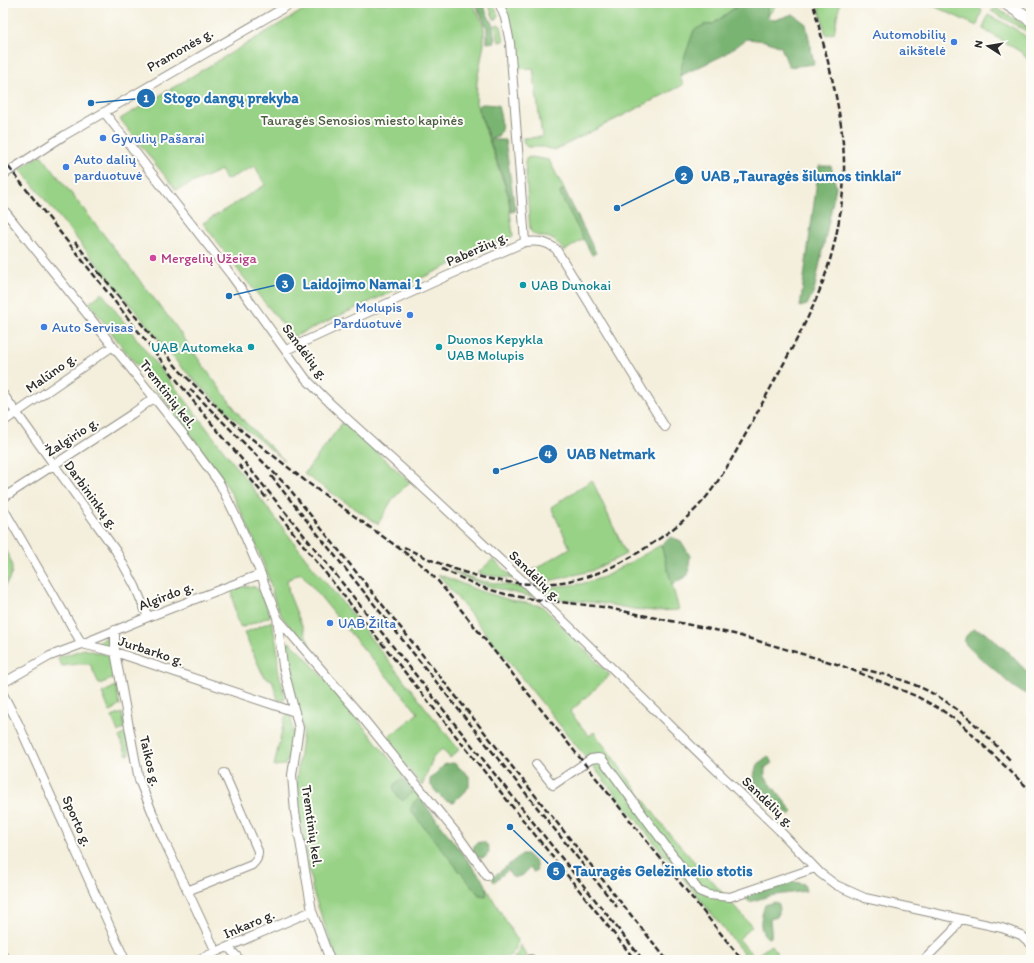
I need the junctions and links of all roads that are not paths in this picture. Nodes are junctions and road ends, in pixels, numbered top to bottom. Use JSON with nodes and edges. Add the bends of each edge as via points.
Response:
{"nodes":[{"id":1,"x":292,"y":3,"type":"edge"},
{"id":2,"x":499,"y":3,"type":"edge"},
{"id":3,"x":1006,"y":3,"type":"edge"},
{"id":4,"x":1031,"y":20,"type":"edge"},
{"id":5,"x":104,"y":112,"type":"junction"},
{"id":6,"x":3,"y":175,"type":"edge"},
{"id":7,"x":3,"y":209,"type":"edge"},
{"id":8,"x":525,"y":242,"type":"junction"},
{"id":9,"x":113,"y":346,"type":"junction"},
{"id":10,"x":286,"y":350,"type":"junction"},
{"id":11,"x":3,"y":394,"type":"edge"},
{"id":12,"x":155,"y":397,"type":"junction"},
{"id":13,"x":16,"y":413,"type":"junction"},
{"id":14,"x":3,"y":422,"type":"edge"},
{"id":15,"x":665,"y":427,"type":"dead end"},
{"id":16,"x":54,"y":464,"type":"junction"},
{"id":17,"x":3,"y":500,"type":"edge"},
{"id":18,"x":3,"y":508,"type":"edge"},
{"id":19,"x":261,"y":574,"type":"junction"},
{"id":20,"x":148,"y":617,"type":"junction"},
{"id":21,"x":277,"y":617,"type":"junction"},
{"id":22,"x":115,"y":630,"type":"junction"},
{"id":23,"x":295,"y":639,"type":"junction"},
{"id":24,"x":82,"y":644,"type":"junction"},
{"id":25,"x":281,"y":646,"type":"junction"},
{"id":26,"x":115,"y":652,"type":"junction"},
{"id":27,"x":3,"y":682,"type":"edge"},
{"id":28,"x":3,"y":694,"type":"edge"},
{"id":29,"x":295,"y":712,"type":"junction"},
{"id":30,"x":536,"y":764,"type":"dead end"},
{"id":31,"x":224,"y":773,"type":"dead end"},
{"id":32,"x":815,"y":868,"type":"junction"},
{"id":33,"x":487,"y":876,"type":"dead end"},
{"id":34,"x":187,"y":891,"type":"junction"},
{"id":35,"x":312,"y":911,"type":"junction"},
{"id":36,"x":960,"y":919,"type":"junction"},
{"id":37,"x":1031,"y":944,"type":"edge"},
{"id":38,"x":228,"y":947,"type":"junction"},
{"id":39,"x":216,"y":952,"type":"junction"},
{"id":40,"x":3,"y":955,"type":"edge"},
{"id":41,"x":5,"y":960,"type":"edge"},
{"id":42,"x":125,"y":960,"type":"edge"},
{"id":43,"x":197,"y":960,"type":"edge"},
{"id":44,"x":240,"y":960,"type":"edge"},
{"id":45,"x":330,"y":960,"type":"edge"},
{"id":46,"x":924,"y":960,"type":"edge"}],
"edges":[{"from":1,"to":5,"type":"street","name":"Pramonės g."},
{"from":2,"to":8,"type":"street","name":"Paberžių g.","via":[[510,43]]},
{"from":3,"to":4,"type":"main road"},
{"from":5,"to":6,"type":"street","name":"Pramonės g."},
{"from":5,"to":10,"type":"street","name":"Sandėlių g."},
{"from":7,"to":9,"type":"street","name":"Tremtinių kel."},
{"from":8,"to":10,"type":"street","name":"Paberžių g."},
{"from":8,"to":15,"type":"street","via":[[538,241],[556,249]]},
{"from":9,"to":12,"type":"street","name":"Tremtinių kel."},
{"from":9,"to":13,"type":"street","name":"Malūno g."},
{"from":10,"to":32,"type":"street","name":"Sandėlių g.","via":[[306,379],[332,405],[525,583]]},
{"from":11,"to":13,"type":"street","name":"Darbininkų g."},
{"from":12,"to":16,"type":"street","name":"Žalgirio g."},
{"from":12,"to":19,"type":"street","name":"Tremtinių kel.","via":[[220,484]]},
{"from":13,"to":14,"type":"street","name":"Malūno g."},
{"from":13,"to":16,"type":"street","name":"Darbininkų g."},
{"from":16,"to":17,"type":"street","name":"Žalgirio g."},
{"from":16,"to":20,"type":"street","name":"Darbininkų g.","via":[[116,551]]},
{"from":18,"to":24,"type":"street"},
{"from":19,"to":20,"type":"street","name":"Algirdo g."},
{"from":19,"to":21,"type":"street","name":"Tremtinių kel."},
{"from":20,"to":22,"type":"street","name":"Algirdo g."},
{"from":21,"to":23,"type":"street","name":"Tremtinių kel."},
{"from":21,"to":25,"type":"street","name":"Tremtinių kel."},
{"from":22,"to":24,"type":"street","name":"Algirdo g."},
{"from":22,"to":26,"type":"street","name":"Taikos g."},
{"from":23,"to":25,"type":"street","via":[[286,638]]},
{"from":23,"to":33,"type":"street","name":"Tremtinių kel.","via":[[457,834]]},
{"from":24,"to":26,"type":"street","name":"Jurbarko g."},
{"from":24,"to":27,"type":"street","via":[[50,656]]},
{"from":25,"to":29,"type":"street","name":"Tremtinių kel.","via":[[283,666]]},
{"from":26,"to":29,"type":"street","name":"Jurbarko g."},
{"from":26,"to":34,"type":"street","name":"Taikos g.","via":[[139,780]]},
{"from":28,"to":42,"type":"street","name":"Sporto g."},
{"from":29,"to":35,"type":"street","name":"Tremtinių kel.","via":[[299,728],[292,791]]},
{"from":30,"to":32,"type":"street","via":[[553,784],[591,759],[602,759],[699,891],[709,895],[730,897]]},
{"from":31,"to":34,"type":"street","via":[[258,856],[256,861],[246,868]]},
{"from":32,"to":36,"type":"street","name":"Sandėlių g.","via":[[836,885],[865,898]]},
{"from":34,"to":39,"type":"street","name":"Taikos g."},
{"from":35,"to":38,"type":"street","name":"Inkaro g."},
{"from":35,"to":45,"type":"street","name":"Tremtinių kel."},
{"from":36,"to":37,"type":"street","name":"Sandėlių g.","via":[[1002,928],[1021,935]]},
{"from":36,"to":46,"type":"street","via":[[952,932]]},
{"from":38,"to":39,"type":"street","name":"Inkaro g."},
{"from":38,"to":44,"type":"street"},
{"from":39,"to":43,"type":"street","name":"Inkaro g."},
{"from":40,"to":41,"type":"street"}]}
